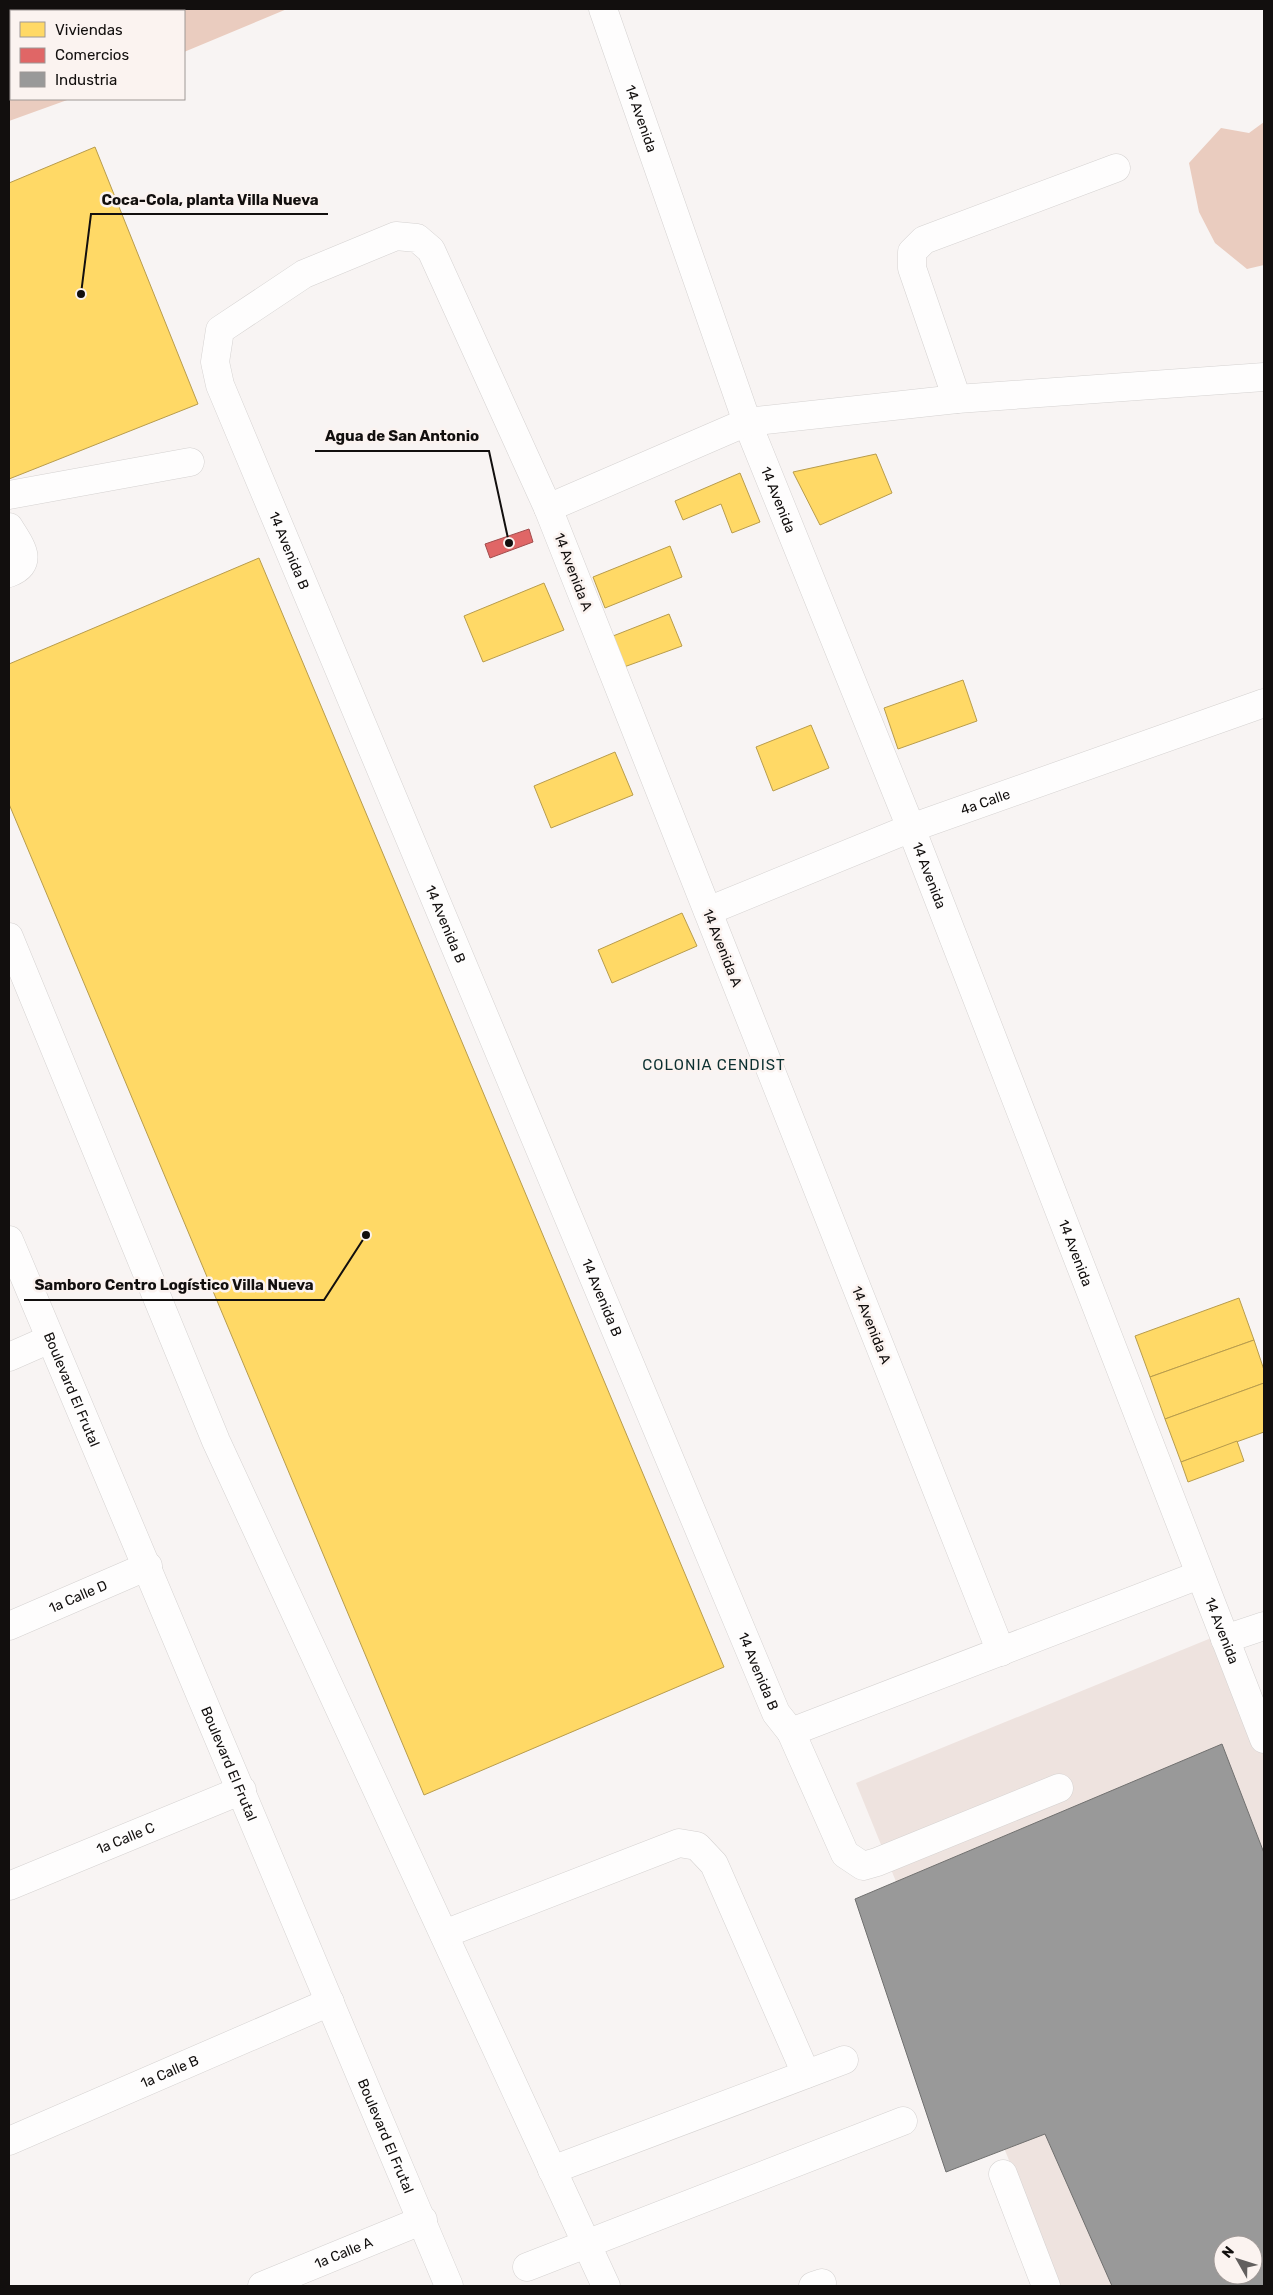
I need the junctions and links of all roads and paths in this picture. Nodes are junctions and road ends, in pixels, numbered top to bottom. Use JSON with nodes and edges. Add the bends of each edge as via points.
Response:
{"nodes":[{"id":1,"x":603,"y":9,"type":"edge"},
{"id":2,"x":1116,"y":168,"type":"dead end"},
{"id":3,"x":431,"y":250,"type":"joint"},
{"id":4,"x":1264,"y":376,"type":"edge"},
{"id":5,"x":957,"y":399,"type":"junction"},
{"id":6,"x":747,"y":422,"type":"junction"},
{"id":7,"x":190,"y":462,"type":"dead end"},
{"id":8,"x":9,"y":495,"type":"edge"},
{"id":9,"x":548,"y":508,"type":"junction"},
{"id":10,"x":9,"y":527,"type":"edge"},
{"id":11,"x":9,"y":573,"type":"edge"},
{"id":12,"x":1264,"y":703,"type":"edge"},
{"id":13,"x":911,"y":828,"type":"junction"},
{"id":14,"x":708,"y":911,"type":"junction"},
{"id":15,"x":10,"y":945,"type":"edge"},
{"id":16,"x":9,"y":1240,"type":"edge"},
{"id":17,"x":50,"y":1339,"type":"junction"},
{"id":18,"x":9,"y":1357,"type":"edge"},
{"id":19,"x":148,"y":1566,"type":"junction"},
{"id":20,"x":1199,"y":1575,"type":"junction"},
{"id":21,"x":9,"y":1626,"type":"edge"},
{"id":22,"x":1264,"y":1626,"type":"edge"},
{"id":23,"x":1225,"y":1639,"type":"junction"},
{"id":24,"x":1000,"y":1652,"type":"junction"},
{"id":25,"x":791,"y":1732,"type":"junction"},
{"id":26,"x":1264,"y":1739,"type":"edge"},
{"id":27,"x":1059,"y":1788,"type":"dead end"},
{"id":28,"x":242,"y":1790,"type":"junction"},
{"id":29,"x":9,"y":1886,"type":"edge"},
{"id":30,"x":444,"y":1934,"type":"junction"},
{"id":31,"x":330,"y":2002,"type":"junction"},
{"id":32,"x":844,"y":2060,"type":"dead end"},
{"id":33,"x":806,"y":2074,"type":"junction"},
{"id":34,"x":903,"y":2121,"type":"dead end"},
{"id":35,"x":9,"y":2141,"type":"edge"},
{"id":36,"x":552,"y":2170,"type":"junction"},
{"id":37,"x":1003,"y":2174,"type":"dead end"},
{"id":38,"x":423,"y":2220,"type":"junction"},
{"id":39,"x":587,"y":2243,"type":"junction"},
{"id":40,"x":527,"y":2267,"type":"dead end"},
{"id":41,"x":262,"y":2286,"type":"edge"},
{"id":42,"x":449,"y":2286,"type":"edge"},
{"id":43,"x":606,"y":2286,"type":"edge"},
{"id":44,"x":1046,"y":2286,"type":"edge"}],
"edges":[{"from":1,"to":6,"type":"street","name":"14 Avenida"},
{"from":2,"to":5,"type":"street","via":[[924,240],[912,252],[912,268]]},
{"from":3,"to":9,"type":"street","name":"14 Avenida A"},
{"from":3,"to":25,"type":"street","name":"14 Avenida B","via":[[418,238],[396,236],[304,274],[220,330],[215,362],[220,385],[776,1713]]},
{"from":4,"to":5,"type":"street"},
{"from":5,"to":6,"type":"street"},
{"from":6,"to":9,"type":"street"},
{"from":6,"to":13,"type":"street","name":"14 Avenida"},
{"from":7,"to":8,"type":"street"},
{"from":9,"to":14,"type":"street","name":"14 Avenida A"},
{"from":10,"to":11,"type":"street","via":[[23,550],[23,561],[18,570]]},
{"from":12,"to":13,"type":"street","name":"4a Calle"},
{"from":13,"to":14,"type":"street","name":"4a Calle"},
{"from":13,"to":20,"type":"street","name":"14 Avenida"},
{"from":14,"to":24,"type":"street","name":"14 Avenida A"},
{"from":15,"to":30,"type":"street","via":[[216,1441]]},
{"from":16,"to":17,"type":"street","name":"Boulevard El Frutal"},
{"from":17,"to":18,"type":"street"},
{"from":17,"to":19,"type":"street","name":"Boulevard El Frutal"},
{"from":19,"to":21,"type":"street","name":"1a Calle D"},
{"from":19,"to":28,"type":"street","name":"Boulevard El Frutal"},
{"from":20,"to":23,"type":"street","name":"14 Avenida"},
{"from":20,"to":24,"type":"street"},
{"from":22,"to":23,"type":"street"},
{"from":23,"to":26,"type":"street","name":"14 Avenida"},
{"from":24,"to":25,"type":"street"},
{"from":25,"to":27,"type":"street","name":"14 Avenida B","via":[[845,1854],[863,1866]]},
{"from":28,"to":29,"type":"street","name":"1a Calle C"},
{"from":28,"to":31,"type":"street","name":"Boulevard El Frutal"},
{"from":30,"to":33,"type":"street","via":[[679,1843],[696,1846],[714,1864]]},
{"from":30,"to":36,"type":"street"},
{"from":31,"to":35,"type":"street","name":"1a Calle B"},
{"from":31,"to":38,"type":"street","name":"Boulevard El Frutal"},
{"from":32,"to":33,"type":"street"},
{"from":33,"to":36,"type":"street"},
{"from":34,"to":39,"type":"street"},
{"from":36,"to":39,"type":"street"},
{"from":37,"to":44,"type":"street"},
{"from":38,"to":41,"type":"street","name":"1a Calle A"},
{"from":38,"to":42,"type":"street","name":"Boulevard El Frutal"},
{"from":39,"to":40,"type":"street"},
{"from":39,"to":43,"type":"street"}]}
